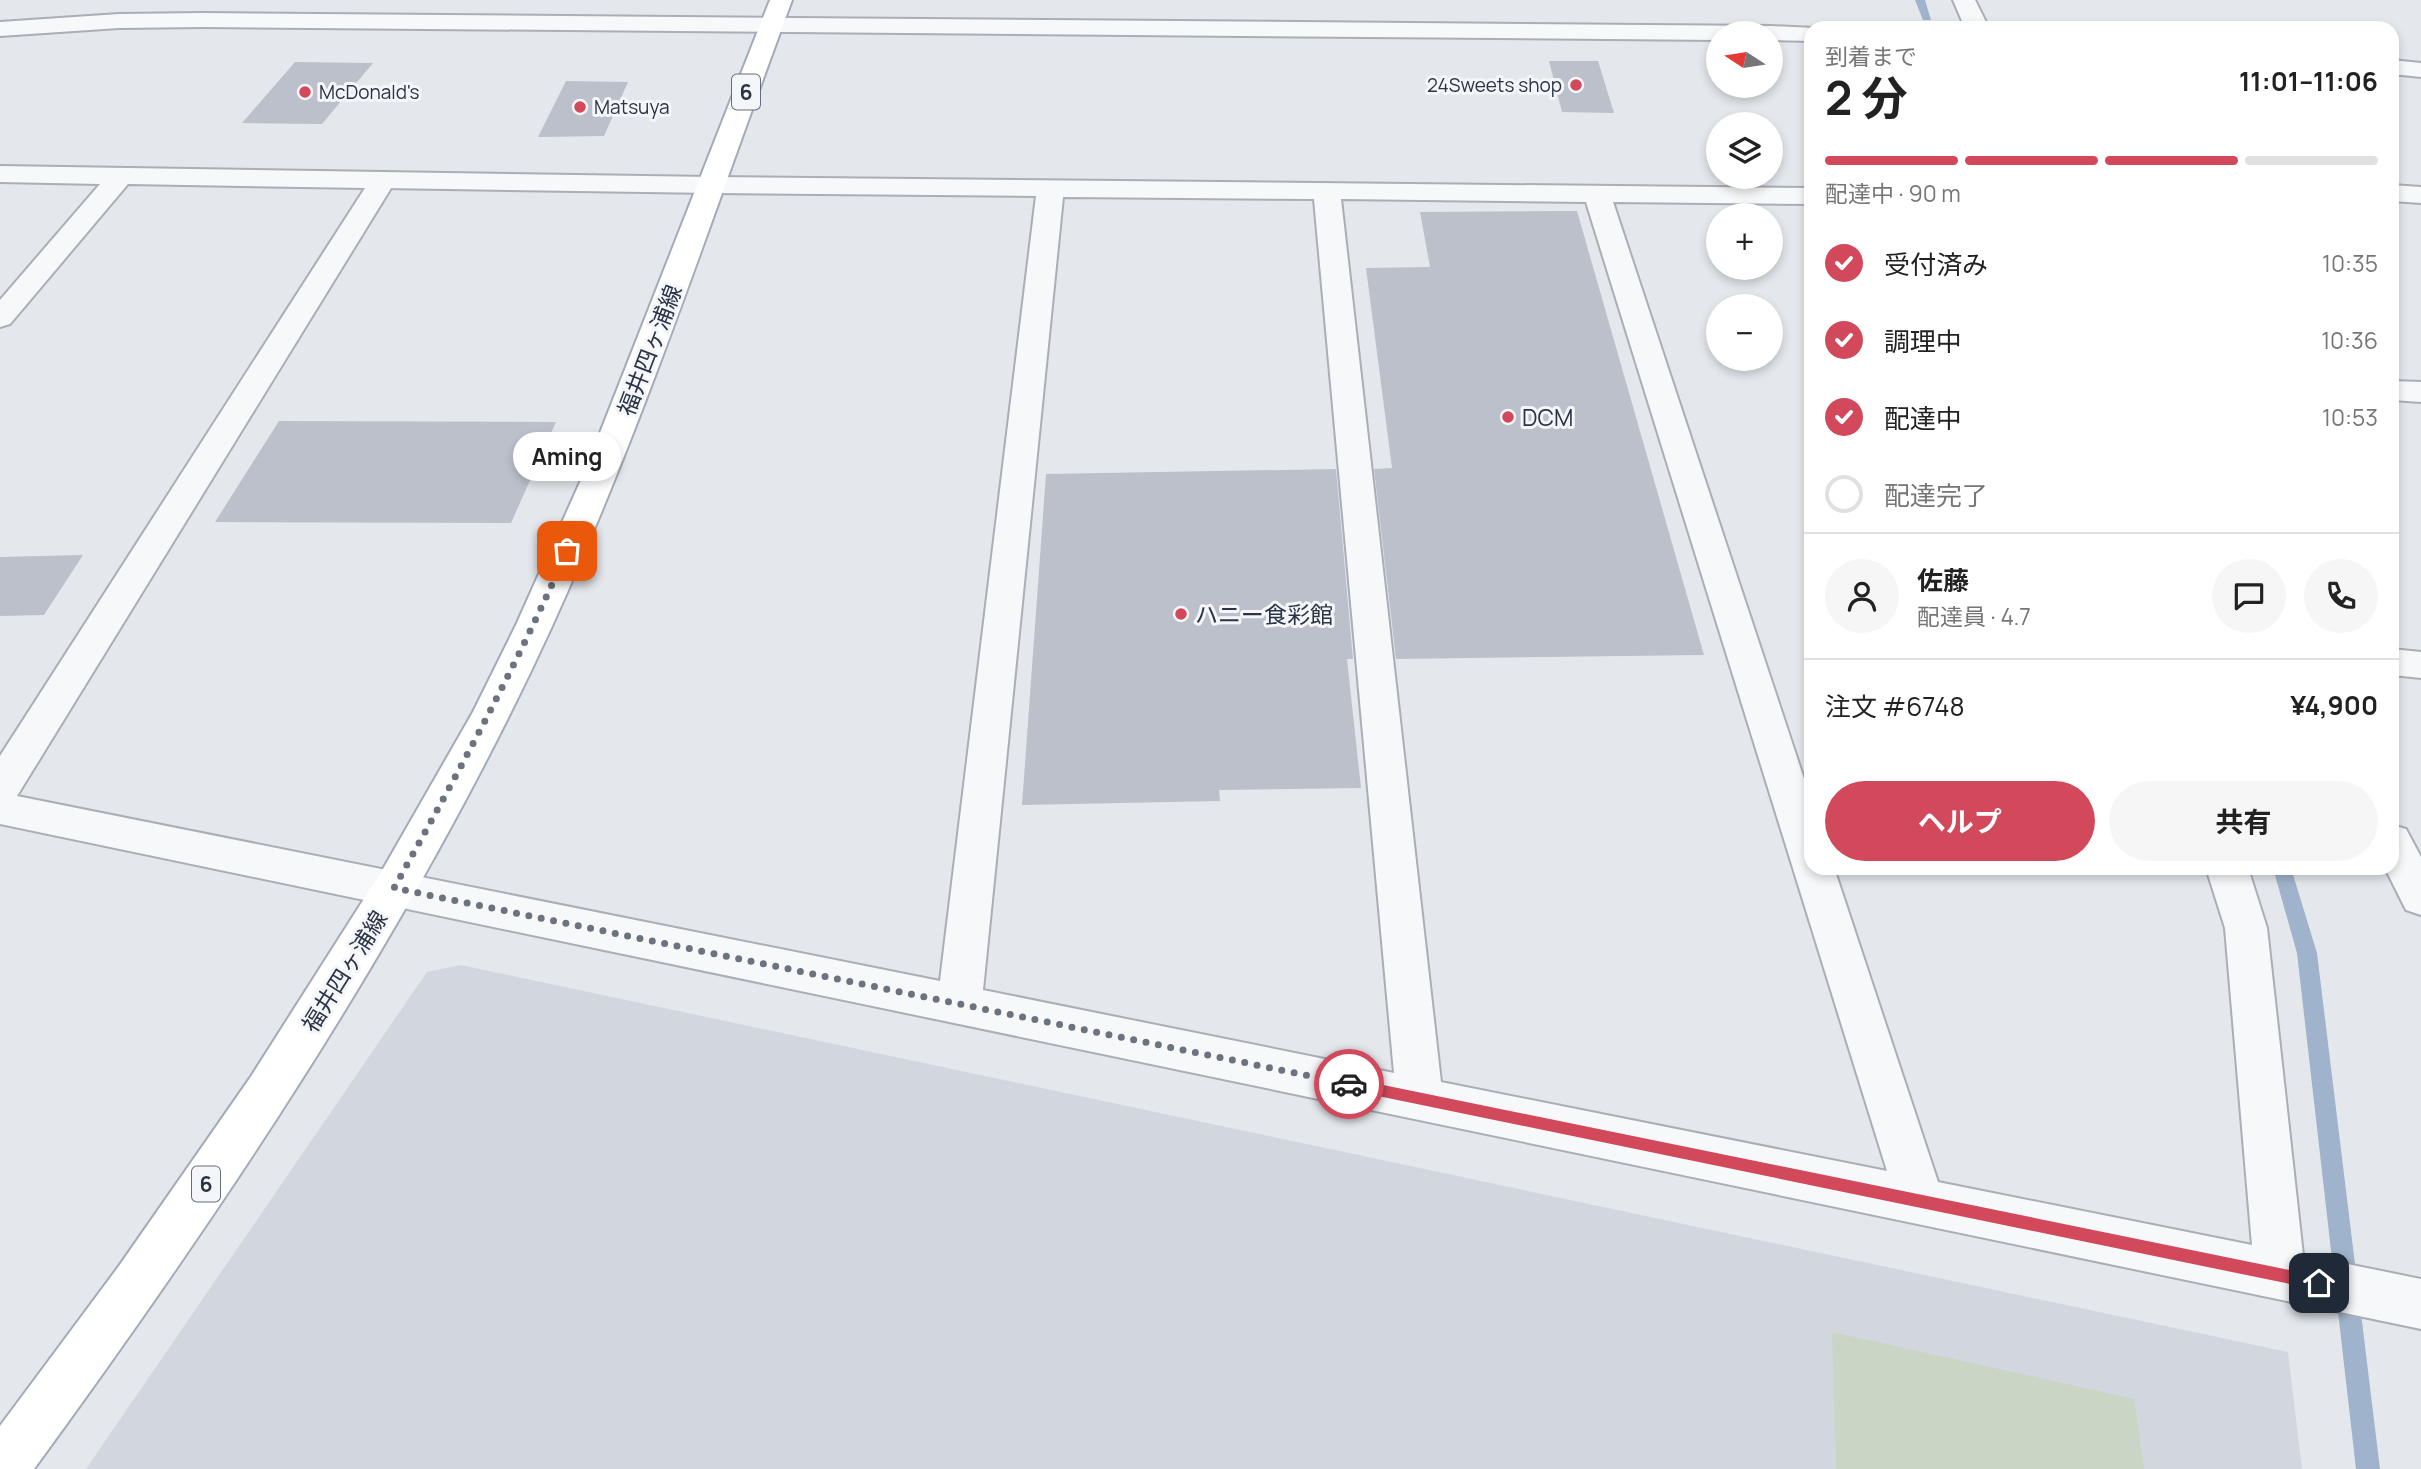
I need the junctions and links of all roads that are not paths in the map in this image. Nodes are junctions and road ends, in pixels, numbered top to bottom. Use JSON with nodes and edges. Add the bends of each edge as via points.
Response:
{"nodes":[{"id":1,"x":781,"y":0,"type":"edge"},
{"id":2,"x":1964,"y":0,"type":"edge"},
{"id":3,"x":1974,"y":21,"type":"edge"},
{"id":4,"x":771,"y":24,"type":"junction"},
{"id":5,"x":0,"y":29,"type":"edge"},
{"id":6,"x":1706,"y":32,"type":"edge"},
{"id":7,"x":1783,"y":33,"type":"edge"},
{"id":8,"x":1804,"y":34,"type":"edge"},
{"id":9,"x":2399,"y":68,"type":"edge"},
{"id":10,"x":2421,"y":70,"type":"edge"},
{"id":11,"x":0,"y":174,"type":"edge"},
{"id":12,"x":121,"y":176,"type":"junction"},
{"id":13,"x":383,"y":180,"type":"junction"},
{"id":14,"x":713,"y":185,"type":"junction"},
{"id":15,"x":1050,"y":188,"type":"junction"},
{"id":16,"x":1327,"y":191,"type":"junction"},
{"id":17,"x":2399,"y":193,"type":"edge"},
{"id":18,"x":1598,"y":194,"type":"junction"},
{"id":19,"x":2421,"y":195,"type":"edge"},
{"id":20,"x":1804,"y":196,"type":"edge"},
{"id":21,"x":0,"y":318,"type":"edge"},
{"id":22,"x":2399,"y":390,"type":"edge"},
{"id":23,"x":2421,"y":392,"type":"edge"},
{"id":24,"x":2399,"y":663,"type":"edge"},
{"id":25,"x":2421,"y":665,"type":"edge"},
{"id":26,"x":0,"y":789,"type":"edge"},
{"id":27,"x":0,"y":808,"type":"edge"},
{"id":28,"x":1804,"y":840,"type":"edge"},
{"id":29,"x":2399,"y":855,"type":"edge"},
{"id":30,"x":1815,"y":875,"type":"edge"},
{"id":31,"x":2229,"y":875,"type":"edge"},
{"id":32,"x":394,"y":888,"type":"junction"},
{"id":33,"x":2421,"y":898,"type":"edge"},
{"id":34,"x":960,"y":1004,"type":"junction"},
{"id":35,"x":1420,"y":1099,"type":"junction"},
{"id":36,"x":1920,"y":1201,"type":"junction"},
{"id":37,"x":2287,"y":1276,"type":"junction"},
{"id":38,"x":2408,"y":1301,"type":"edge"},
{"id":39,"x":1,"y":1469,"type":"edge"}],
"edges":[{"from":1,"to":4,"type":"main road","name":"福井四ヶ浦線","number":"6"},
{"from":2,"to":3,"type":"street"},
{"from":4,"to":5,"type":"street","via":[[203,20]]},
{"from":4,"to":6,"type":"street"},
{"from":4,"to":14,"type":"main road","name":"福井四ヶ浦線","number":"6"},
{"from":7,"to":8,"type":"street"},
{"from":9,"to":10,"type":"street"},
{"from":11,"to":12,"type":"street"},
{"from":12,"to":13,"type":"street"},
{"from":12,"to":21,"type":"street"},
{"from":13,"to":14,"type":"street"},
{"from":13,"to":26,"type":"street"},
{"from":14,"to":15,"type":"street"},
{"from":14,"to":32,"type":"main road","name":"福井四ヶ浦線","number":"6","via":[[617,436],[534,626]]},
{"from":15,"to":16,"type":"street"},
{"from":15,"to":34,"type":"street"},
{"from":16,"to":18,"type":"street"},
{"from":16,"to":35,"type":"street"},
{"from":17,"to":19,"type":"street"},
{"from":18,"to":20,"type":"street"},
{"from":18,"to":28,"type":"street"},
{"from":22,"to":23,"type":"street"},
{"from":24,"to":25,"type":"street"},
{"from":27,"to":32,"type":"street"},
{"from":29,"to":33,"type":"street"},
{"from":30,"to":36,"type":"street"},
{"from":31,"to":37,"type":"street","via":[[2246,928]]},
{"from":32,"to":34,"type":"street"},
{"from":32,"to":39,"type":"main road","name":"福井四ヶ浦線","number":"6","via":[[242,1131],[153,1262]]},
{"from":34,"to":35,"type":"street"},
{"from":35,"to":36,"type":"street"},
{"from":36,"to":37,"type":"street"},
{"from":37,"to":38,"type":"street"}]}
